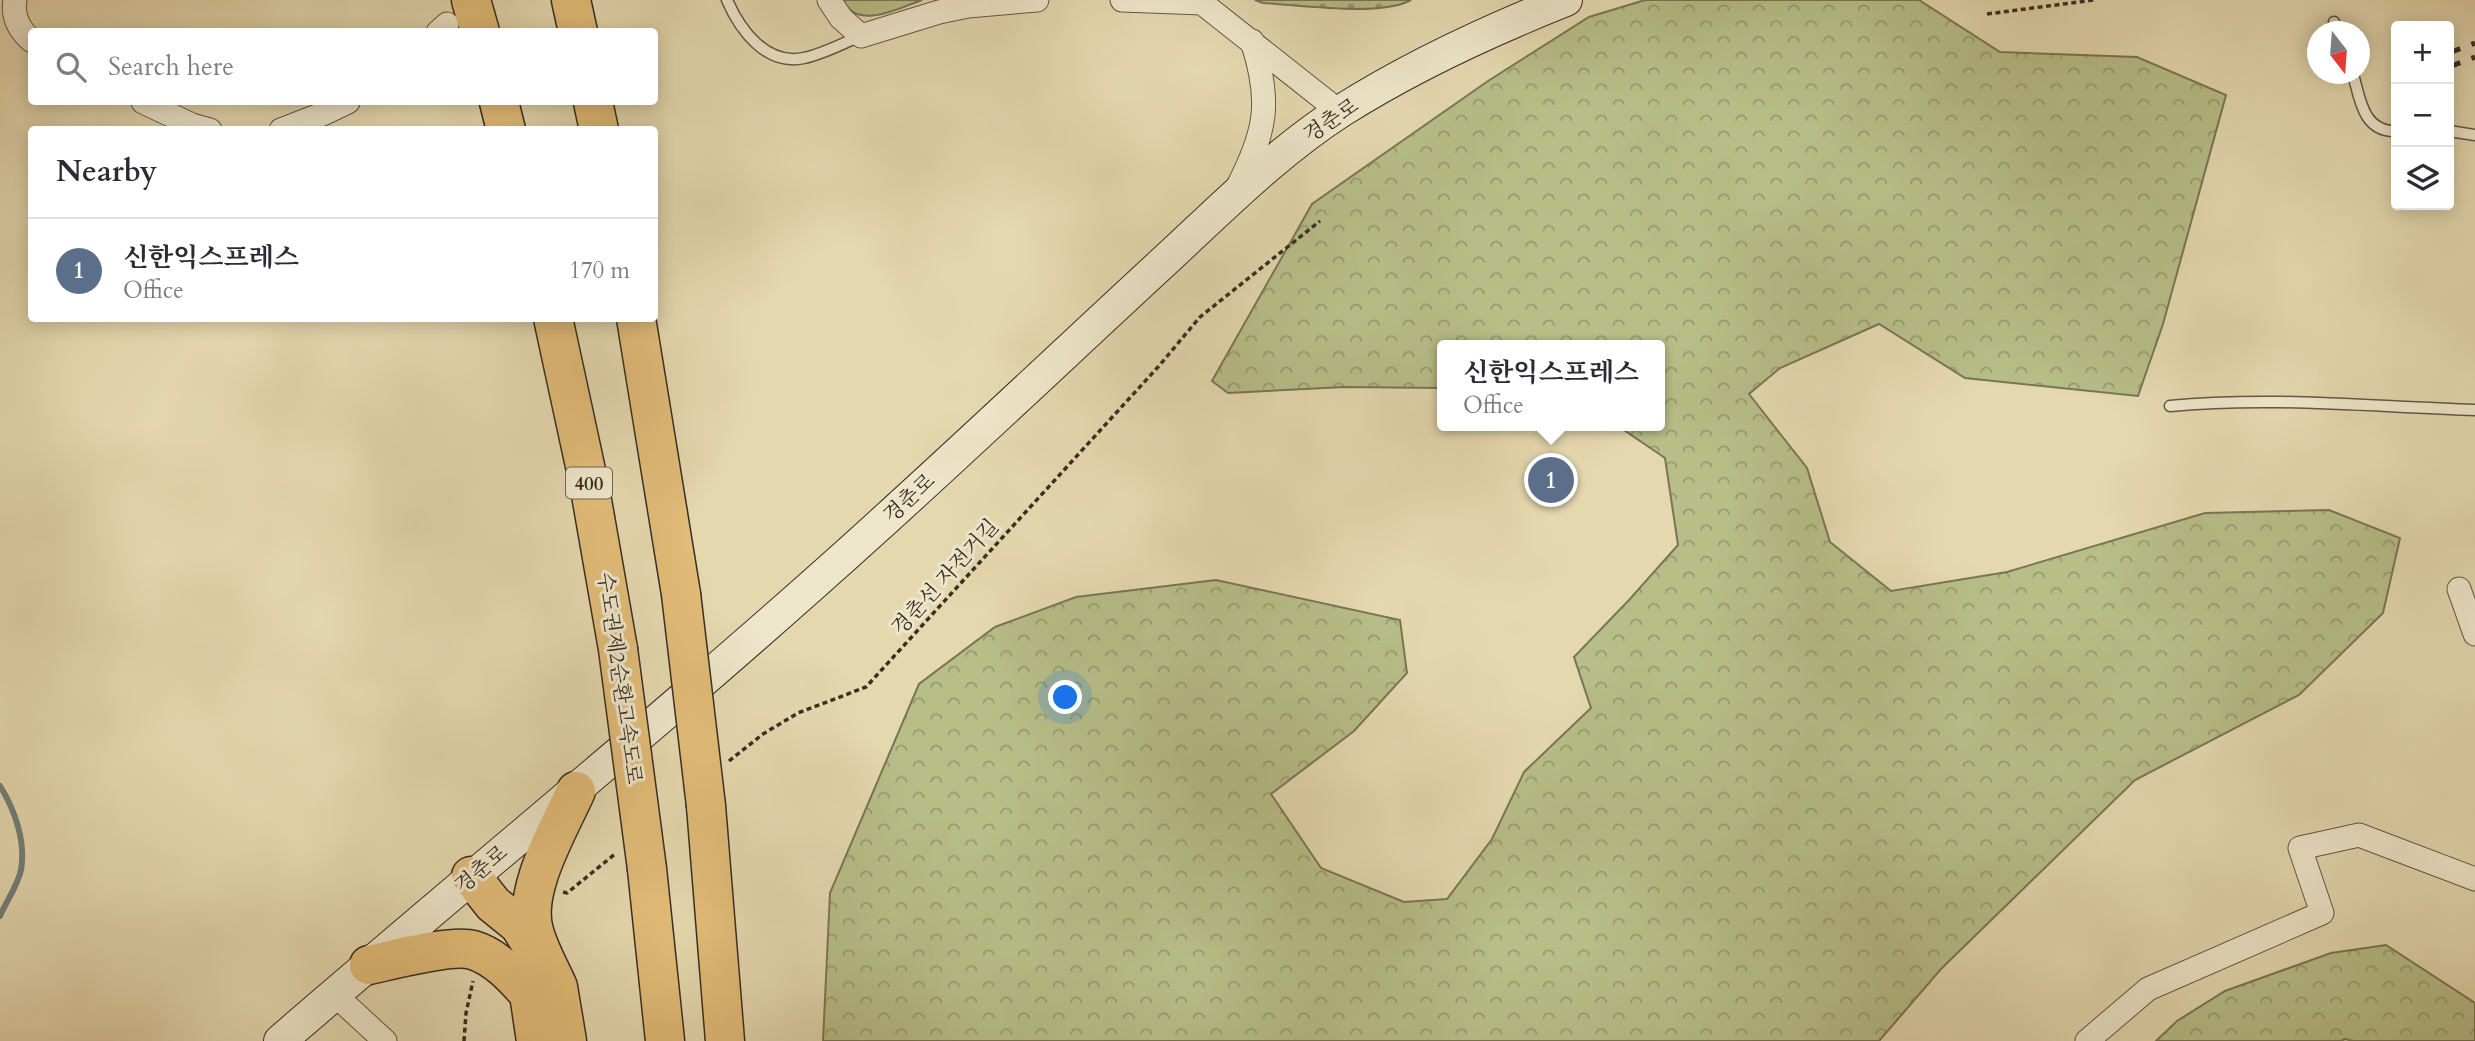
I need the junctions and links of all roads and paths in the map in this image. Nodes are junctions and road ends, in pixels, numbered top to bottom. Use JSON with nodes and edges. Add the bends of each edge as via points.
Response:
{"nodes":[{"id":1,"x":15,"y":0,"type":"edge"},
{"id":2,"x":571,"y":0,"type":"edge"},
{"id":3,"x":727,"y":0,"type":"edge"},
{"id":4,"x":829,"y":0,"type":"edge"},
{"id":5,"x":1037,"y":0,"type":"edge"},
{"id":6,"x":1122,"y":0,"type":"edge"},
{"id":7,"x":1566,"y":0,"type":"edge"},
{"id":8,"x":2095,"y":0,"type":"edge"},
{"id":9,"x":1200,"y":2,"type":"edge"},
{"id":10,"x":1987,"y":14,"type":"dead end"},
{"id":11,"x":577,"y":28,"type":"edge"},
{"id":12,"x":861,"y":36,"type":"junction"},
{"id":13,"x":28,"y":38,"type":"edge"},
{"id":14,"x":1252,"y":41,"type":"junction"},
{"id":15,"x":2356,"y":84,"type":"edge"},
{"id":16,"x":149,"y":105,"type":"edge"},
{"id":17,"x":342,"y":105,"type":"edge"},
{"id":18,"x":500,"y":105,"type":"edge"},
{"id":19,"x":594,"y":105,"type":"edge"},
{"id":20,"x":1340,"y":112,"type":"junction"},
{"id":21,"x":196,"y":126,"type":"edge"},
{"id":22,"x":291,"y":126,"type":"edge"},
{"id":23,"x":505,"y":126,"type":"edge"},
{"id":24,"x":598,"y":126,"type":"edge"},
{"id":25,"x":2391,"y":130,"type":"edge"},
{"id":26,"x":2454,"y":132,"type":"edge"},
{"id":27,"x":2475,"y":135,"type":"edge"},
{"id":28,"x":1231,"y":199,"type":"junction"},
{"id":29,"x":1320,"y":221,"type":"dead end"},
{"id":30,"x":554,"y":322,"type":"edge"},
{"id":31,"x":637,"y":322,"type":"edge"},
{"id":32,"x":2170,"y":406,"type":"dead end"},
{"id":33,"x":2475,"y":410,"type":"edge"},
{"id":34,"x":2459,"y":589,"type":"dead end"},
{"id":35,"x":2475,"y":634,"type":"edge"},
{"id":36,"x":723,"y":766,"type":"dead end"},
{"id":37,"x":576,"y":791,"type":"junction"},
{"id":38,"x":634,"y":859,"type":"junction"},
{"id":39,"x":2475,"y":879,"type":"edge"},
{"id":40,"x":482,"y":890,"type":"junction"},
{"id":41,"x":559,"y":891,"type":"dead end"},
{"id":42,"x":369,"y":965,"type":"junction"},
{"id":43,"x":474,"y":980,"type":"dead end"},
{"id":44,"x":543,"y":991,"type":"junction"},
{"id":45,"x":334,"y":994,"type":"junction"},
{"id":46,"x":280,"y":1041,"type":"edge"},
{"id":47,"x":385,"y":1041,"type":"edge"},
{"id":48,"x":464,"y":1041,"type":"edge"},
{"id":49,"x":536,"y":1041,"type":"edge"},
{"id":50,"x":567,"y":1041,"type":"edge"},
{"id":51,"x":665,"y":1041,"type":"edge"},
{"id":52,"x":725,"y":1041,"type":"edge"},
{"id":53,"x":2087,"y":1041,"type":"edge"}],
"edges":[{"from":1,"to":13,"type":"street","via":[[13,13]]},
{"from":2,"to":11,"type":"highway"},
{"from":3,"to":12,"type":"lane","via":[[751,39],[789,60]]},
{"from":4,"to":12,"type":"street"},
{"from":5,"to":12,"type":"street","via":[[968,6]]},
{"from":6,"to":9,"type":"street"},
{"from":7,"to":20,"type":"street","name":"경춘로","via":[[1431,59]]},
{"from":8,"to":10,"type":"path"},
{"from":9,"to":14,"type":"street"},
{"from":14,"to":20,"type":"street"},
{"from":14,"to":28,"type":"street","via":[[1263,77],[1264,119]]},
{"from":15,"to":25,"type":"lane","via":[[2364,115],[2375,125]]},
{"from":16,"to":21,"type":"street"},
{"from":17,"to":22,"type":"street"},
{"from":18,"to":23,"type":"highway"},
{"from":19,"to":24,"type":"highway"},
{"from":20,"to":28,"type":"street","name":"경춘로"},
{"from":26,"to":27,"type":"lane"},
{"from":28,"to":37,"type":"street","name":"경춘로","via":[[874,530]]},
{"from":29,"to":36,"type":"path","name":"경춘선 자전거길","via":[[1200,317],[866,687],[798,713]]},
{"from":30,"to":38,"type":"highway","name":"수도권제2순환고속도로","number":"400","bridge":true,"via":[[618,649]]},
{"from":31,"to":52,"type":"highway","bridge":true,"via":[[681,594],[706,806]]},
{"from":32,"to":33,"type":"lane","via":[[2275,402]]},
{"from":34,"to":35,"type":"street"},
{"from":37,"to":40,"type":"street","name":"경춘로"},
{"from":37,"to":44,"type":"highway","via":[[531,901]]},
{"from":38,"to":41,"type":"path","via":[[567,893]]},
{"from":38,"to":51,"type":"highway","name":"수도권제2순환고속도로","number":"400"},
{"from":39,"to":53,"type":"street","via":[[2358,835],[2300,848],[2322,913],[2148,989]]},
{"from":40,"to":42,"type":"street","name":"경춘로"},
{"from":40,"to":44,"type":"highway","via":[[519,925]]},
{"from":42,"to":44,"type":"highway","via":[[472,949]]},
{"from":42,"to":45,"type":"street","name":"경춘로"},
{"from":43,"to":48,"type":"path"},
{"from":44,"to":49,"type":"highway"},
{"from":44,"to":50,"type":"highway"},
{"from":45,"to":46,"type":"street","name":"경춘로"},
{"from":45,"to":47,"type":"street"}]}
